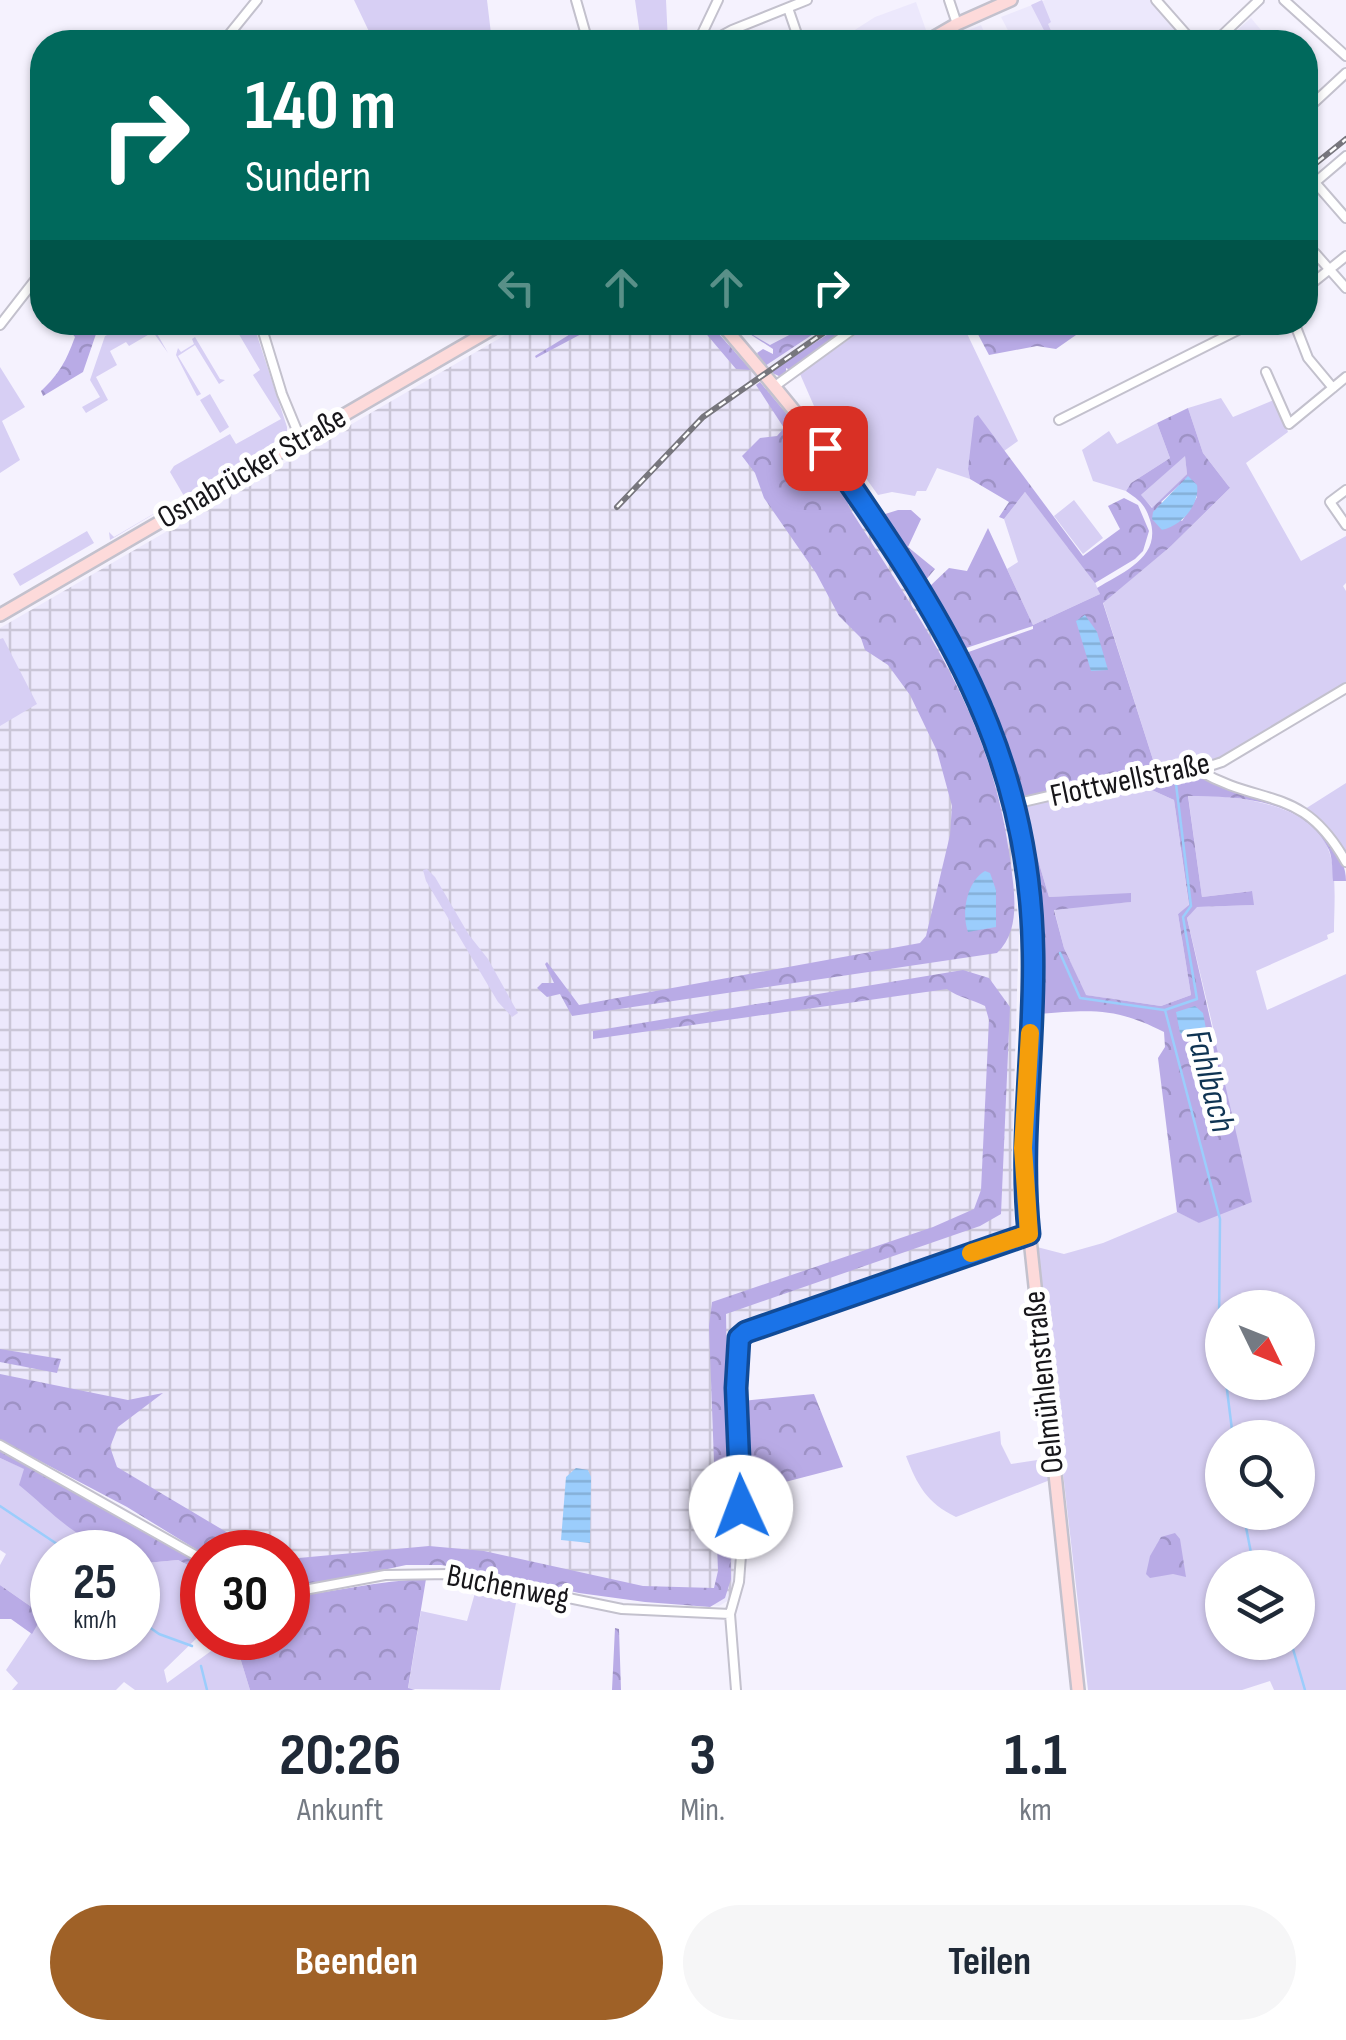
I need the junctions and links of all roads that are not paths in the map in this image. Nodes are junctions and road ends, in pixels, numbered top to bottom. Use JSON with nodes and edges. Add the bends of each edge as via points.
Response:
{"nodes":[{"id":1,"x":257,"y":0,"type":"edge"},
{"id":2,"x":576,"y":0,"type":"edge"},
{"id":3,"x":718,"y":0,"type":"edge"},
{"id":4,"x":949,"y":0,"type":"edge"},
{"id":5,"x":1011,"y":0,"type":"edge"},
{"id":6,"x":1156,"y":0,"type":"edge"},
{"id":7,"x":1259,"y":0,"type":"edge"},
{"id":8,"x":1284,"y":0,"type":"edge"},
{"id":9,"x":803,"y":1,"type":"edge"},
{"id":10,"x":788,"y":8,"type":"junction"},
{"id":11,"x":957,"y":24,"type":"junction"},
{"id":12,"x":233,"y":30,"type":"edge"},
{"id":13,"x":585,"y":30,"type":"edge"},
{"id":14,"x":704,"y":30,"type":"edge"},
{"id":15,"x":732,"y":30,"type":"edge"},
{"id":16,"x":796,"y":30,"type":"edge"},
{"id":17,"x":947,"y":30,"type":"edge"},
{"id":18,"x":1182,"y":30,"type":"edge"},
{"id":19,"x":1228,"y":30,"type":"edge"},
{"id":20,"x":1317,"y":30,"type":"edge"},
{"id":21,"x":1318,"y":31,"type":"edge"},
{"id":22,"x":1346,"y":56,"type":"edge"},
{"id":23,"x":1346,"y":74,"type":"edge"},
{"id":24,"x":1318,"y":99,"type":"edge"},
{"id":25,"x":1346,"y":156,"type":"edge"},
{"id":26,"x":1318,"y":179,"type":"edge"},
{"id":27,"x":1318,"y":185,"type":"edge"},
{"id":28,"x":1346,"y":218,"type":"edge"},
{"id":29,"x":1346,"y":256,"type":"edge"},
{"id":30,"x":1318,"y":257,"type":"edge"},
{"id":31,"x":1329,"y":269,"type":"junction"},
{"id":32,"x":1318,"y":278,"type":"edge"},
{"id":33,"x":30,"y":286,"type":"edge"},
{"id":34,"x":1346,"y":288,"type":"edge"},
{"id":35,"x":0,"y":325,"type":"edge"},
{"id":36,"x":264,"y":335,"type":"edge"},
{"id":37,"x":482,"y":335,"type":"edge"},
{"id":38,"x":731,"y":335,"type":"edge"},
{"id":39,"x":845,"y":335,"type":"edge"},
{"id":40,"x":1228,"y":335,"type":"edge"},
{"id":41,"x":1299,"y":335,"type":"edge"},
{"id":42,"x":1266,"y":372,"type":"dead end"},
{"id":43,"x":1346,"y":377,"type":"edge"},
{"id":44,"x":775,"y":386,"type":"junction"},
{"id":45,"x":1332,"y":388,"type":"junction"},
{"id":46,"x":1059,"y":420,"type":"dead end"},
{"id":47,"x":301,"y":440,"type":"junction"},
{"id":48,"x":1346,"y":490,"type":"edge"},
{"id":49,"x":1346,"y":525,"type":"edge"},
{"id":50,"x":0,"y":615,"type":"edge"},
{"id":51,"x":1346,"y":688,"type":"edge"},
{"id":52,"x":1198,"y":770,"type":"junction"},
{"id":53,"x":1014,"y":804,"type":"junction"},
{"id":54,"x":1346,"y":862,"type":"edge"},
{"id":55,"x":1029,"y":1234,"type":"junction"},
{"id":56,"x":0,"y":1446,"type":"edge"},
{"id":57,"x":180,"y":1547,"type":"edge"},
{"id":58,"x":310,"y":1589,"type":"edge"},
{"id":59,"x":730,"y":1614,"type":"junction"},
{"id":60,"x":736,"y":1690,"type":"edge"},
{"id":61,"x":1078,"y":1690,"type":"edge"}],
"edges":[{"from":1,"to":12,"type":"street"},
{"from":2,"to":13,"type":"street"},
{"from":3,"to":14,"type":"street"},
{"from":4,"to":11,"type":"street"},
{"from":5,"to":11,"type":"street"},
{"from":6,"to":18,"type":"street"},
{"from":7,"to":19,"type":"street"},
{"from":8,"to":20,"type":"street"},
{"from":9,"to":10,"type":"street"},
{"from":10,"to":15,"type":"street"},
{"from":10,"to":16,"type":"street"},
{"from":11,"to":17,"type":"street"},
{"from":21,"to":22,"type":"street"},
{"from":23,"to":24,"type":"street"},
{"from":25,"to":26,"type":"street"},
{"from":27,"to":28,"type":"street"},
{"from":29,"to":31,"type":"street"},
{"from":30,"to":31,"type":"street"},
{"from":31,"to":32,"type":"street"},
{"from":31,"to":34,"type":"street"},
{"from":33,"to":35,"type":"street"},
{"from":36,"to":47,"type":"street"},
{"from":37,"to":47,"type":"street","name":"Osnabrücker Straße"},
{"from":38,"to":44,"type":"street","name":"Oelmühlenstraße"},
{"from":39,"to":44,"type":"street"},
{"from":40,"to":46,"type":"street"},
{"from":41,"to":45,"type":"street"},
{"from":42,"to":45,"type":"street","via":[[1289,424]]},
{"from":43,"to":45,"type":"street"},
{"from":44,"to":53,"type":"street","name":"Oelmühlenstraße","via":[[870,512],[953,645],[986,717]]},
{"from":47,"to":50,"type":"street","name":"Osnabrücker Straße"},
{"from":48,"to":49,"type":"street","via":[[1330,502]]},
{"from":51,"to":52,"type":"street","name":"Flottwellstraße"},
{"from":52,"to":53,"type":"street","name":"Flottwellstraße"},
{"from":52,"to":54,"type":"street","via":[[1300,807],[1328,831]]},
{"from":53,"to":55,"type":"street","name":"Oelmühlenstraße","via":[[1033,953],[1023,1148]]},
{"from":55,"to":59,"type":"street","via":[[739,1338],[742,1542]]},
{"from":55,"to":61,"type":"street","name":"Oelmühlenstraße"},
{"from":56,"to":57,"type":"street"},
{"from":58,"to":59,"type":"street","name":"Buchenweg","via":[[424,1572],[622,1609]]},
{"from":59,"to":60,"type":"street"}]}
